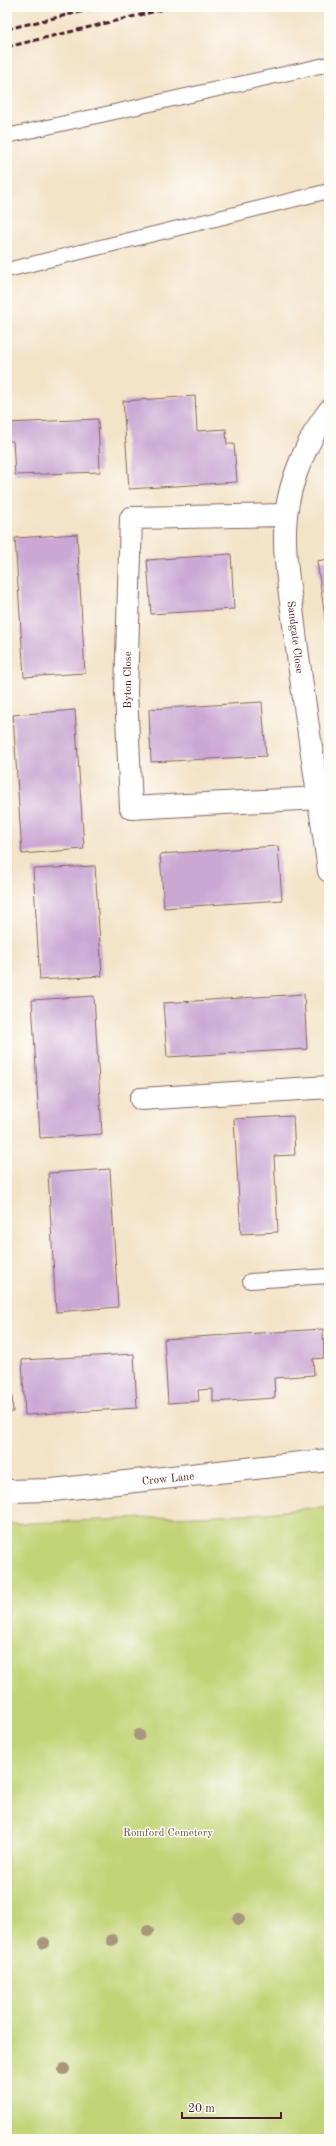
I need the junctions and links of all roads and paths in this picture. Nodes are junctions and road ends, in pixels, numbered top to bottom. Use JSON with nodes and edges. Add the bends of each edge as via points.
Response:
{"nodes":[{"id":1,"x":329,"y":64,"type":"edge"},
{"id":2,"x":7,"y":136,"type":"edge"},
{"id":3,"x":329,"y":191,"type":"edge"},
{"id":4,"x":7,"y":270,"type":"edge"},
{"id":5,"x":329,"y":411,"type":"edge"},
{"id":6,"x":286,"y":515,"type":"junction"},
{"id":7,"x":319,"y":798,"type":"junction"},
{"id":8,"x":329,"y":871,"type":"edge"},
{"id":9,"x":329,"y":1087,"type":"edge"},
{"id":10,"x":141,"y":1099,"type":"dead end"},
{"id":11,"x":329,"y":1276,"type":"edge"},
{"id":12,"x":250,"y":1281,"type":"dead end"},
{"id":13,"x":329,"y":1460,"type":"edge"},
{"id":14,"x":7,"y":1491,"type":"edge"}],
"edges":[{"from":1,"to":2,"type":"lane"},
{"from":3,"to":4,"type":"lane"},
{"from":5,"to":6,"type":"street","name":"Sandgate Close","via":[[294,478]]},
{"from":6,"to":7,"type":"street","name":"Sandgate Close","via":[[284,531],[287,569]]},
{"from":6,"to":7,"type":"street","name":"Byton Close","via":[[131,518],[126,692],[131,808]]},
{"from":7,"to":8,"type":"street","name":"Sandgate Close"},
{"from":9,"to":10,"type":"street"},
{"from":11,"to":12,"type":"lane"},
{"from":13,"to":14,"type":"street","name":"Crow Lane","via":[[52,1490]]}]}
